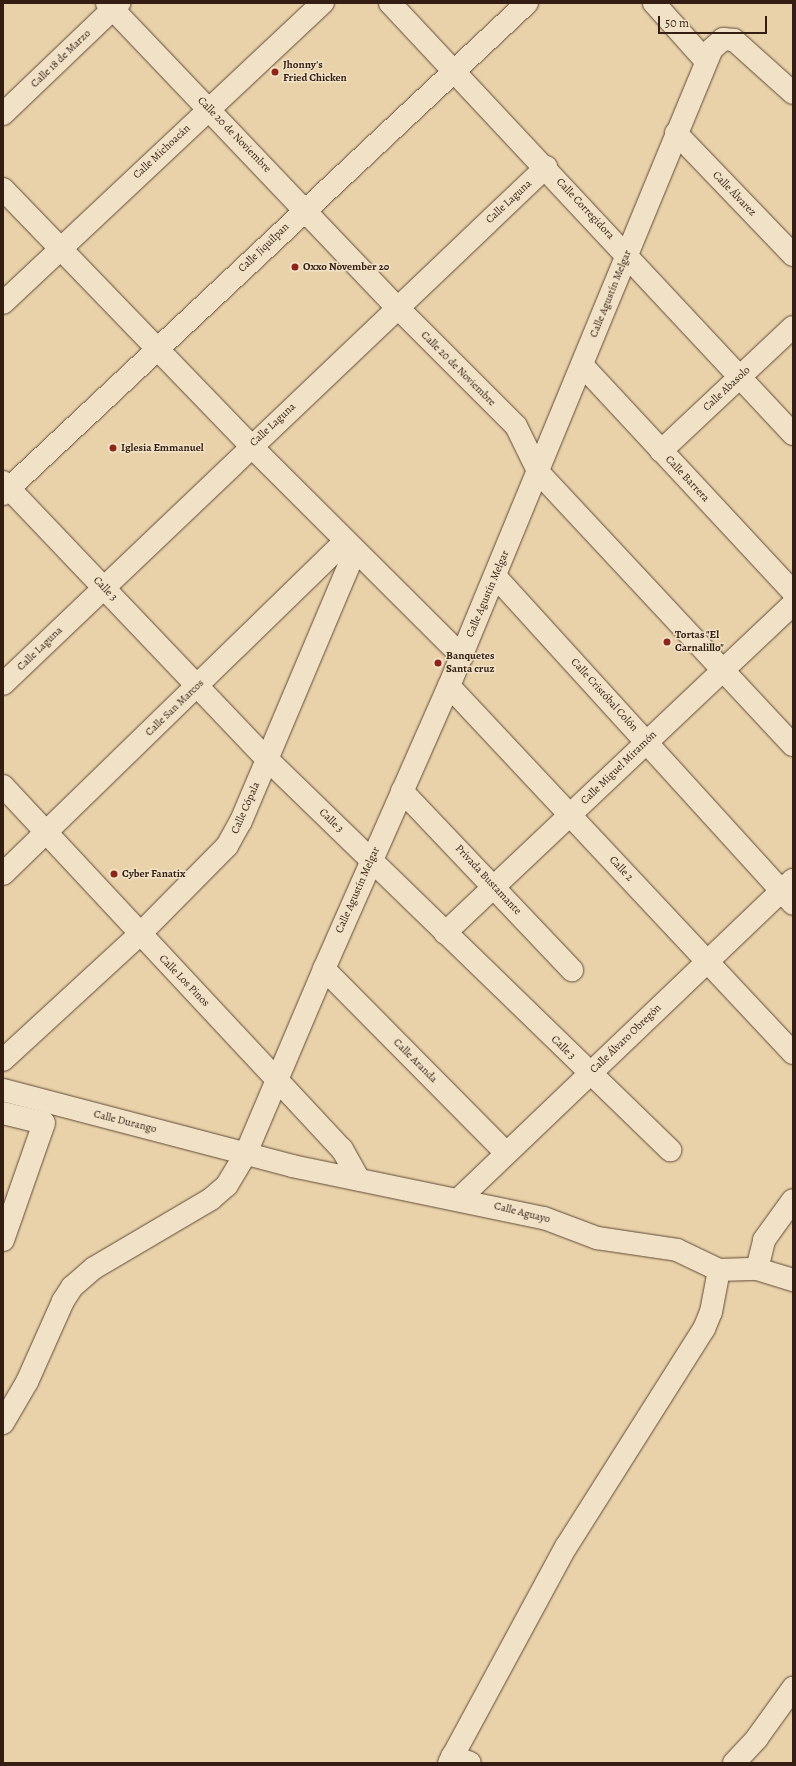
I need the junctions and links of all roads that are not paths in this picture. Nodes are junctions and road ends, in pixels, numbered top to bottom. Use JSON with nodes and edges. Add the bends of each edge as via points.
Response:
{"nodes":[{"id":1,"x":323,"y":3,"type":"edge"},
{"id":2,"x":527,"y":3,"type":"edge"},
{"id":3,"x":654,"y":3,"type":"edge"},
{"id":4,"x":113,"y":5,"type":"edge"},
{"id":5,"x":400,"y":6,"type":"edge"},
{"id":6,"x":705,"y":60,"type":"junction"},
{"id":7,"x":454,"y":70,"type":"junction"},
{"id":8,"x":793,"y":93,"type":"edge"},
{"id":9,"x":209,"y":108,"type":"junction"},
{"id":10,"x":3,"y":114,"type":"edge"},
{"id":11,"x":676,"y":133,"type":"junction"},
{"id":12,"x":546,"y":167,"type":"junction"},
{"id":13,"x":3,"y":189,"type":"edge"},
{"id":14,"x":304,"y":210,"type":"junction"},
{"id":15,"x":59,"y":249,"type":"junction"},
{"id":16,"x":627,"y":254,"type":"junction"},
{"id":17,"x":793,"y":255,"type":"edge"},
{"id":18,"x":3,"y":302,"type":"edge"},
{"id":19,"x":397,"y":307,"type":"junction"},
{"id":20,"x":793,"y":327,"type":"edge"},
{"id":21,"x":158,"y":349,"type":"junction"},
{"id":22,"x":582,"y":365,"type":"junction"},
{"id":23,"x":740,"y":376,"type":"junction"},
{"id":24,"x":793,"y":434,"type":"edge"},
{"id":25,"x":251,"y":446,"type":"junction"},
{"id":26,"x":661,"y":451,"type":"junction"},
{"id":27,"x":538,"y":473,"type":"junction"},
{"id":28,"x":5,"y":488,"type":"edge"},
{"id":29,"x":350,"y":546,"type":"junction"},
{"id":30,"x":495,"y":576,"type":"junction"},
{"id":31,"x":104,"y":587,"type":"junction"},
{"id":32,"x":793,"y":592,"type":"edge"},
{"id":33,"x":793,"y":604,"type":"edge"},
{"id":34,"x":462,"y":656,"type":"junction"},
{"id":35,"x":724,"y":670,"type":"junction"},
{"id":36,"x":3,"y":684,"type":"edge"},
{"id":37,"x":198,"y":686,"type":"junction"},
{"id":38,"x":449,"y":686,"type":"junction"},
{"id":39,"x":646,"y":742,"type":"junction"},
{"id":40,"x":793,"y":745,"type":"edge"},
{"id":41,"x":267,"y":759,"type":"junction"},
{"id":42,"x":3,"y":786,"type":"edge"},
{"id":43,"x":402,"y":791,"type":"junction"},
{"id":44,"x":571,"y":814,"type":"junction"},
{"id":45,"x":47,"y":834,"type":"junction"},
{"id":46,"x":371,"y":860,"type":"junction"},
{"id":47,"x":3,"y":874,"type":"edge"},
{"id":48,"x":494,"y":886,"type":"junction"},
{"id":49,"x":789,"y":892,"type":"edge"},
{"id":50,"x":445,"y":933,"type":"junction"},
{"id":51,"x":140,"y":934,"type":"junction"},
{"id":52,"x":707,"y":962,"type":"junction"},
{"id":53,"x":324,"y":969,"type":"junction"},
{"id":54,"x":572,"y":970,"type":"dead end"},
{"id":55,"x":793,"y":1053,"type":"edge"},
{"id":56,"x":3,"y":1060,"type":"edge"},
{"id":57,"x":589,"y":1074,"type":"junction"},
{"id":58,"x":278,"y":1079,"type":"junction"},
{"id":59,"x":6,"y":1088,"type":"edge"},
{"id":60,"x":3,"y":1112,"type":"edge"},
{"id":61,"x":670,"y":1150,"type":"dead end"},
{"id":62,"x":246,"y":1153,"type":"junction"},
{"id":63,"x":506,"y":1153,"type":"junction"},
{"id":64,"x":359,"y":1180,"type":"junction"},
{"id":65,"x":459,"y":1199,"type":"junction"},
{"id":66,"x":793,"y":1200,"type":"edge"},
{"id":67,"x":7,"y":1217,"type":"edge"},
{"id":68,"x":3,"y":1240,"type":"edge"},
{"id":69,"x":757,"y":1269,"type":"junction"},
{"id":70,"x":719,"y":1270,"type":"junction"},
{"id":71,"x":793,"y":1280,"type":"edge"},
{"id":72,"x":3,"y":1423,"type":"edge"},
{"id":73,"x":793,"y":1688,"type":"edge"},
{"id":74,"x":457,"y":1761,"type":"edge"},
{"id":75,"x":734,"y":1763,"type":"edge"}],
"edges":[{"from":1,"to":9,"type":"street","name":"Calle Michoacán"},
{"from":2,"to":7,"type":"street","name":"Calle Jiquilpan"},
{"from":3,"to":6,"type":"street"},
{"from":4,"to":9,"type":"street","name":"Calle 20 de Noviembre"},
{"from":4,"to":10,"type":"street","name":"Calle 18 de Marzo"},
{"from":5,"to":7,"type":"street","name":"Calle Corregidora"},
{"from":6,"to":8,"type":"street","name":"Calle Agustín Melgar","via":[[717,43],[728,38],[741,45]]},
{"from":6,"to":11,"type":"street","name":"Calle Agustín Melgar"},
{"from":7,"to":12,"type":"street","name":"Calle Corregidora"},
{"from":7,"to":14,"type":"street","name":"Calle Jiquilpan"},
{"from":9,"to":14,"type":"street","name":"Calle 20 de Noviembre"},
{"from":9,"to":15,"type":"street","name":"Calle Michoacán"},
{"from":11,"to":16,"type":"street","name":"Calle Agustín Melgar"},
{"from":11,"to":17,"type":"street","name":"Calle Álvarez"},
{"from":12,"to":16,"type":"street","name":"Calle Corregidora"},
{"from":12,"to":19,"type":"street","name":"Calle Laguna"},
{"from":13,"to":15,"type":"street"},
{"from":14,"to":19,"type":"street","name":"Calle 20 de Noviembre"},
{"from":14,"to":21,"type":"street","name":"Calle Jiquilpan"},
{"from":15,"to":18,"type":"street","name":"Calle Michoacán"},
{"from":15,"to":21,"type":"street"},
{"from":16,"to":22,"type":"street","name":"Calle Agustín Melgar"},
{"from":16,"to":23,"type":"street","name":"Calle Corregidora"},
{"from":19,"to":25,"type":"street","name":"Calle Laguna"},
{"from":19,"to":27,"type":"street","name":"Calle 20 de Noviembre","via":[[516,426]]},
{"from":20,"to":23,"type":"street","name":"Calle Abasolo"},
{"from":21,"to":25,"type":"street"},
{"from":21,"to":28,"type":"street","name":"Calle Jiquilpan"},
{"from":22,"to":26,"type":"street","name":"Calle Barrera"},
{"from":22,"to":27,"type":"street","name":"Calle Agustín Melgar"},
{"from":23,"to":24,"type":"street","name":"Calle Corregidora"},
{"from":23,"to":26,"type":"street","name":"Calle Abasolo"},
{"from":25,"to":29,"type":"street"},
{"from":25,"to":31,"type":"street","name":"Calle Laguna"},
{"from":26,"to":32,"type":"street","name":"Calle Barrera"},
{"from":27,"to":30,"type":"street","name":"Calle Agustín Melgar"},
{"from":27,"to":35,"type":"street","name":"Calle 20 de Noviembre"},
{"from":28,"to":31,"type":"street","name":"Calle 3"},
{"from":29,"to":34,"type":"street"},
{"from":29,"to":37,"type":"street","name":"Calle San Marcos"},
{"from":29,"to":41,"type":"street","name":"Calle Cópala"},
{"from":30,"to":34,"type":"street","name":"Calle Agustín Melgar"},
{"from":30,"to":39,"type":"street","name":"Calle Cristóbal Colón"},
{"from":31,"to":36,"type":"street","name":"Calle Laguna"},
{"from":31,"to":37,"type":"street","name":"Calle 3"},
{"from":33,"to":35,"type":"street","name":"Calle Miguel Miramón"},
{"from":34,"to":38,"type":"street","name":"Calle Agustín Melgar"},
{"from":35,"to":39,"type":"street","name":"Calle Miguel Miramón"},
{"from":35,"to":40,"type":"street","name":"Calle 20 de Noviembre"},
{"from":37,"to":41,"type":"street","name":"Calle 3"},
{"from":37,"to":45,"type":"street","name":"Calle San Marcos"},
{"from":38,"to":43,"type":"street","name":"Calle Agustín Melgar"},
{"from":38,"to":44,"type":"street","name":"Calle 2"},
{"from":39,"to":44,"type":"street","name":"Calle Miguel Miramón"},
{"from":39,"to":49,"type":"street","name":"Calle Cristóbal Colón"},
{"from":41,"to":46,"type":"street","name":"Calle 3"},
{"from":41,"to":51,"type":"street","name":"Calle Cópala","via":[[241,821],[227,846]]},
{"from":42,"to":45,"type":"street","name":"Calle Los Pinos"},
{"from":43,"to":46,"type":"street","name":"Calle Agustín Melgar"},
{"from":43,"to":48,"type":"street","name":"Privada Bustamante"},
{"from":44,"to":48,"type":"street","name":"Calle Miguel Miramón"},
{"from":44,"to":52,"type":"street","name":"Calle 2"},
{"from":45,"to":47,"type":"street","name":"Calle San Marcos"},
{"from":45,"to":51,"type":"street","name":"Calle Los Pinos"},
{"from":46,"to":50,"type":"street","name":"Calle 3"},
{"from":46,"to":53,"type":"street","name":"Calle Agustín Melgar"},
{"from":48,"to":50,"type":"street","name":"Calle Miguel Miramón"},
{"from":48,"to":54,"type":"street","name":"Privada Bustamante"},
{"from":49,"to":52,"type":"street","name":"Calle Álvaro Obregón"},
{"from":50,"to":57,"type":"street","name":"Calle 3"},
{"from":51,"to":56,"type":"street","name":"Calle Cópala"},
{"from":51,"to":58,"type":"street","name":"Calle Los Pinos"},
{"from":52,"to":55,"type":"street","name":"Calle 2"},
{"from":52,"to":57,"type":"street","name":"Calle Álvaro Obregón"},
{"from":53,"to":58,"type":"street","name":"Calle Agustín Melgar"},
{"from":53,"to":63,"type":"street","name":"Calle Aranda"},
{"from":57,"to":61,"type":"street","name":"Calle 3"},
{"from":57,"to":63,"type":"street","name":"Calle Álvaro Obregón"},
{"from":58,"to":62,"type":"street","name":"Calle Agustín Melgar"},
{"from":58,"to":64,"type":"street","name":"Calle Los Pinos","via":[[345,1152]]},
{"from":59,"to":62,"type":"street","name":"Calle Durango"},
{"from":60,"to":67,"type":"street","via":[[44,1123]]},
{"from":62,"to":64,"type":"street","name":"Calle Aguayo"},
{"from":62,"to":72,"type":"street","name":"Calle Agustín Melgar","via":[[226,1185],[211,1199],[94,1268],[72,1287],[63,1301],[27,1382]]},
{"from":63,"to":65,"type":"street","name":"Calle Álvaro Obregón"},
{"from":64,"to":65,"type":"street","name":"Calle Aguayo"},
{"from":65,"to":70,"type":"street","name":"Calle Aguayo","via":[[552,1220],[591,1236],[677,1250]]},
{"from":66,"to":69,"type":"street","via":[[764,1240]]},
{"from":67,"to":68,"type":"street"},
{"from":69,"to":70,"type":"street","name":"Calle Aguayo"},
{"from":69,"to":71,"type":"street","name":"Calle Aguayo"},
{"from":70,"to":74,"type":"street","via":[[711,1312],[704,1329],[582,1520]]},
{"from":73,"to":75,"type":"street"}]}
